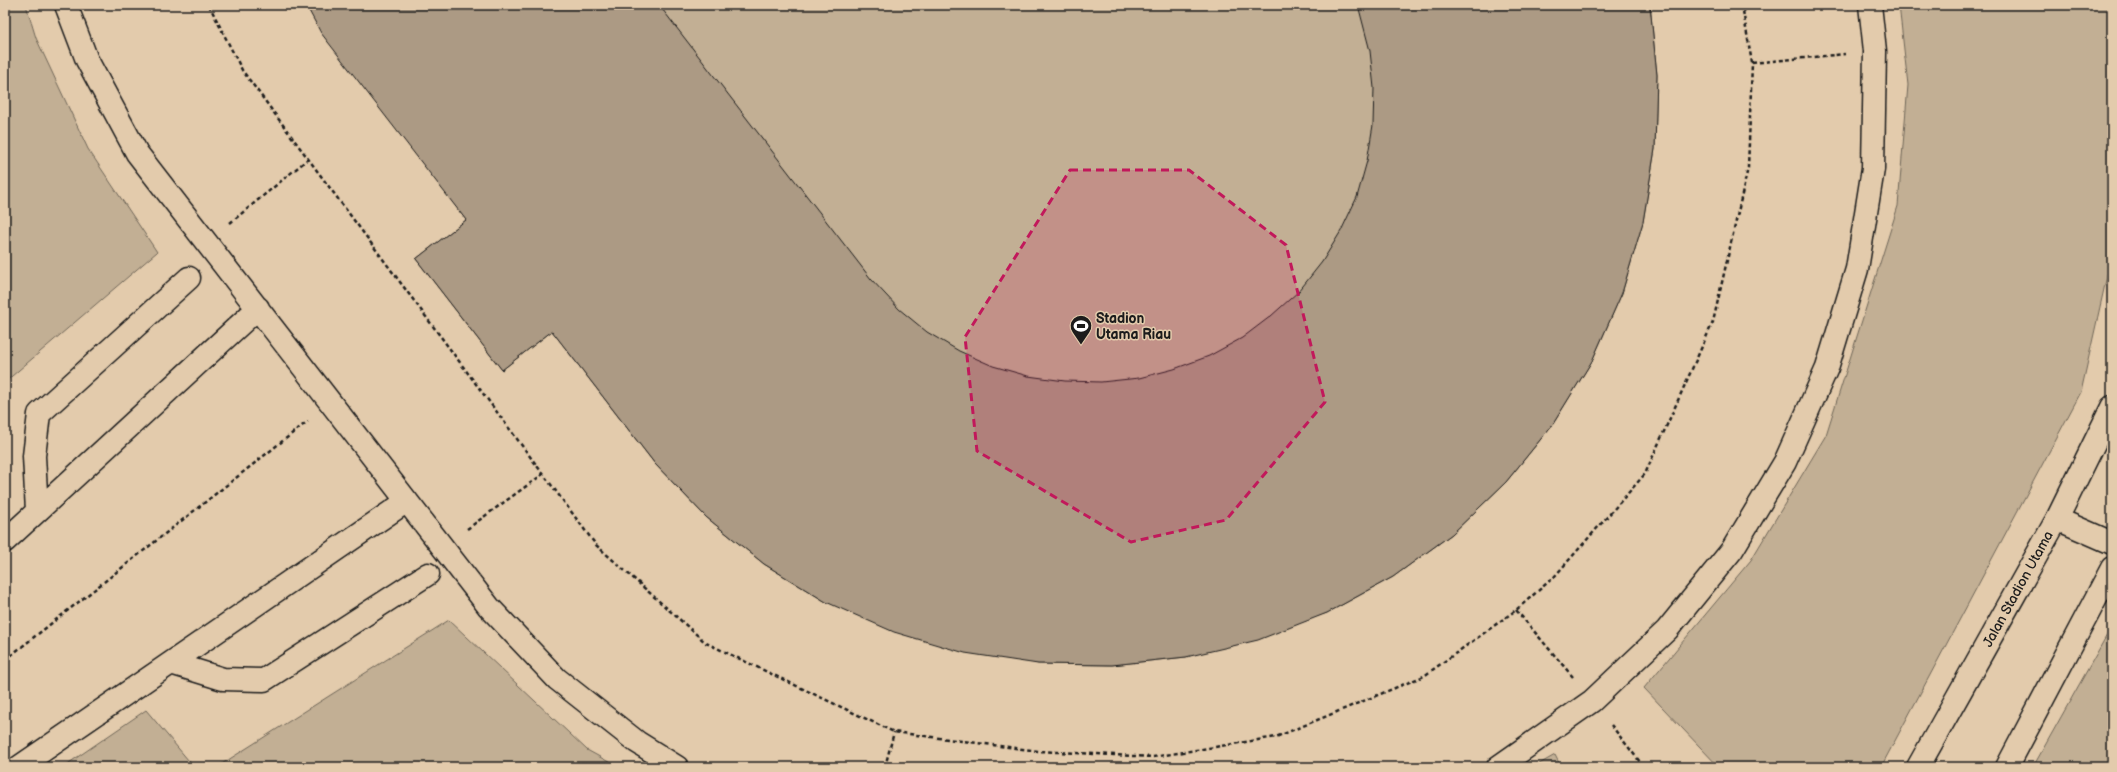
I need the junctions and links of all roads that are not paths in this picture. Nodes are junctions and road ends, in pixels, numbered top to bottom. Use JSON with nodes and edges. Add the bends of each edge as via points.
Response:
{"nodes":[{"id":1,"x":66,"y":5,"type":"edge"},
{"id":2,"x":1870,"y":5,"type":"edge"},
{"id":3,"x":189,"y":278,"type":"dead end"},
{"id":4,"x":258,"y":308,"type":"junction"},
{"id":5,"x":2112,"y":407,"type":"edge"},
{"id":6,"x":407,"y":501,"type":"junction"},
{"id":7,"x":37,"y":512,"type":"junction"},
{"id":8,"x":2057,"y":519,"type":"junction"},
{"id":9,"x":5,"y":541,"type":"edge"},
{"id":10,"x":2112,"y":543,"type":"edge"},
{"id":11,"x":2112,"y":568,"type":"edge"},
{"id":12,"x":428,"y":574,"type":"dead end"},
{"id":13,"x":170,"y":663,"type":"junction"},
{"id":14,"x":19,"y":767,"type":"edge"},
{"id":15,"x":677,"y":767,"type":"edge"},
{"id":16,"x":1498,"y":767,"type":"edge"},
{"id":17,"x":1918,"y":767,"type":"edge"},
{"id":18,"x":2007,"y":767,"type":"edge"}],
"edges":[{"from":1,"to":4,"type":"lane","via":[[87,60],[137,153]]},
{"from":2,"to":16,"type":"lane","via":[[1876,51],[1873,169],[1857,269],[1827,368],[1786,462],[1732,550],[1667,630],[1592,701]]},
{"from":3,"to":7,"type":"lane","via":[[39,414],[34,456]]},
{"from":4,"to":6,"type":"lane"},
{"from":4,"to":7,"type":"lane"},
{"from":5,"to":8,"type":"lane","name":"Jalan Stadion Utama"},
{"from":6,"to":13,"type":"lane"},
{"from":6,"to":15,"type":"lane","via":[[489,607],[557,679],[637,742]]},
{"from":7,"to":9,"type":"lane"},
{"from":8,"to":10,"type":"lane"},
{"from":8,"to":17,"type":"lane","name":"Jalan Stadion Utama"},
{"from":11,"to":18,"type":"lane"},
{"from":12,"to":13,"type":"lane","via":[[264,680],[223,678]]},
{"from":13,"to":14,"type":"lane"}]}
